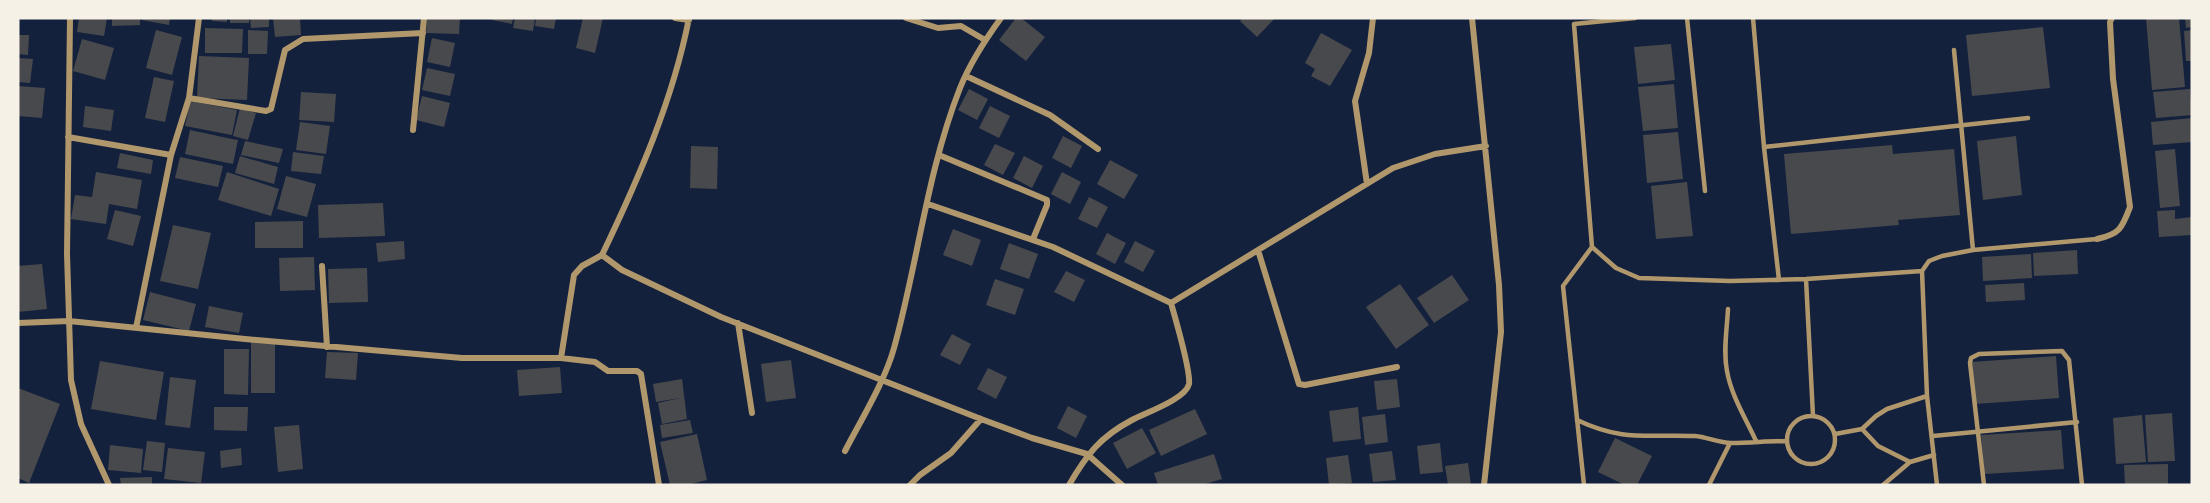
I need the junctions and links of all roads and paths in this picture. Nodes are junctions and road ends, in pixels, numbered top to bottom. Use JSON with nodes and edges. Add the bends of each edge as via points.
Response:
{"nodes":[{"id":1,"x":70,"y":18,"type":"edge"},
{"id":2,"x":199,"y":18,"type":"edge"},
{"id":3,"x":424,"y":18,"type":"edge"},
{"id":4,"x":675,"y":18,"type":"edge"},
{"id":5,"x":906,"y":18,"type":"edge"},
{"id":6,"x":1001,"y":18,"type":"edge"},
{"id":7,"x":1373,"y":18,"type":"edge"},
{"id":8,"x":1472,"y":18,"type":"edge"},
{"id":9,"x":1635,"y":18,"type":"edge"},
{"id":10,"x":1687,"y":18,"type":"edge"},
{"id":11,"x":1753,"y":18,"type":"edge"},
{"id":12,"x":2112,"y":18,"type":"edge"},
{"id":13,"x":689,"y":19,"type":"edge"},
{"id":14,"x":1574,"y":21,"type":"edge"},
{"id":15,"x":423,"y":33,"type":"junction"},
{"id":16,"x":985,"y":40,"type":"junction"},
{"id":17,"x":1954,"y":50,"type":"dead end"},
{"id":18,"x":966,"y":76,"type":"junction"},
{"id":19,"x":189,"y":98,"type":"junction"},
{"id":20,"x":2028,"y":118,"type":"dead end"},
{"id":21,"x":1962,"y":127,"type":"junction"},
{"id":22,"x":413,"y":130,"type":"dead end"},
{"id":23,"x":68,"y":137,"type":"junction"},
{"id":24,"x":1486,"y":146,"type":"junction"},
{"id":25,"x":1764,"y":147,"type":"junction"},
{"id":26,"x":1098,"y":149,"type":"dead end"},
{"id":27,"x":171,"y":155,"type":"junction"},
{"id":28,"x":939,"y":155,"type":"junction"},
{"id":29,"x":1367,"y":184,"type":"junction"},
{"id":30,"x":1705,"y":191,"type":"dead end"},
{"id":31,"x":928,"y":204,"type":"junction"},
{"id":32,"x":1033,"y":239,"type":"junction"},
{"id":33,"x":2097,"y":239,"type":"joint"},
{"id":34,"x":1592,"y":247,"type":"junction"},
{"id":35,"x":1258,"y":250,"type":"junction"},
{"id":36,"x":1973,"y":250,"type":"junction"},
{"id":37,"x":602,"y":255,"type":"junction"},
{"id":38,"x":322,"y":266,"type":"dead end"},
{"id":39,"x":1922,"y":271,"type":"junction"},
{"id":40,"x":1806,"y":279,"type":"junction"},
{"id":41,"x":1779,"y":280,"type":"junction"},
{"id":42,"x":1171,"y":303,"type":"junction"},
{"id":43,"x":1728,"y":309,"type":"dead end"},
{"id":44,"x":69,"y":321,"type":"junction"},
{"id":45,"x":18,"y":323,"type":"edge"},
{"id":46,"x":738,"y":323,"type":"junction"},
{"id":47,"x":136,"y":328,"type":"junction"},
{"id":48,"x":327,"y":347,"type":"junction"},
{"id":49,"x":561,"y":358,"type":"junction"},
{"id":50,"x":1397,"y":367,"type":"dead end"},
{"id":51,"x":881,"y":378,"type":"junction"},
{"id":52,"x":1927,"y":396,"type":"junction"},
{"id":53,"x":752,"y":413,"type":"dead end"},
{"id":54,"x":1813,"y":416,"type":"junction"},
{"id":55,"x":981,"y":419,"type":"junction"},
{"id":56,"x":1577,"y":420,"type":"junction"},
{"id":57,"x":2077,"y":422,"type":"junction"},
{"id":58,"x":1862,"y":429,"type":"junction"},
{"id":59,"x":1978,"y":433,"type":"junction"},
{"id":60,"x":1834,"y":434,"type":"junction"},
{"id":61,"x":1933,"y":436,"type":"junction"},
{"id":62,"x":1756,"y":441,"type":"junction"},
{"id":63,"x":1787,"y":441,"type":"junction"},
{"id":64,"x":1730,"y":443,"type":"junction"},
{"id":65,"x":845,"y":451,"type":"dead end"},
{"id":66,"x":1087,"y":454,"type":"junction"},
{"id":67,"x":1934,"y":455,"type":"junction"},
{"id":68,"x":1910,"y":462,"type":"junction"},
{"id":69,"x":109,"y":485,"type":"edge"},
{"id":70,"x":659,"y":485,"type":"edge"},
{"id":71,"x":910,"y":485,"type":"edge"},
{"id":72,"x":1069,"y":485,"type":"edge"},
{"id":73,"x":1122,"y":485,"type":"edge"},
{"id":74,"x":1484,"y":485,"type":"edge"},
{"id":75,"x":1584,"y":485,"type":"edge"},
{"id":76,"x":1709,"y":485,"type":"edge"},
{"id":77,"x":1883,"y":485,"type":"edge"},
{"id":78,"x":1937,"y":485,"type":"edge"},
{"id":79,"x":1984,"y":485,"type":"edge"},
{"id":80,"x":2082,"y":485,"type":"edge"}],
"edges":[{"from":1,"to":23,"type":"street"},
{"from":2,"to":19,"type":"street"},
{"from":3,"to":15,"type":"street"},
{"from":4,"to":13,"type":"street"},
{"from":5,"to":16,"type":"street","via":[[938,28],[961,26]]},
{"from":6,"to":16,"type":"street"},
{"from":7,"to":29,"type":"street","via":[[1369,54],[1355,101]]},
{"from":8,"to":24,"type":"street"},
{"from":9,"to":14,"type":"lane"},
{"from":10,"to":30,"type":"lane"},
{"from":11,"to":25,"type":"lane"},
{"from":12,"to":33,"type":"street","via":[[2109,22],[2113,79],[2130,207],[2114,235]]},
{"from":13,"to":37,"type":"street","via":[[662,112],[627,206]]},
{"from":14,"to":34,"type":"lane"},
{"from":15,"to":19,"type":"street","via":[[303,39],[285,50],[271,109],[267,111]]},
{"from":15,"to":22,"type":"street"},
{"from":16,"to":18,"type":"street"},
{"from":17,"to":21,"type":"lane"},
{"from":18,"to":26,"type":"street","via":[[1050,115]]},
{"from":18,"to":28,"type":"street"},
{"from":19,"to":27,"type":"street"},
{"from":20,"to":21,"type":"lane"},
{"from":21,"to":25,"type":"lane"},
{"from":21,"to":36,"type":"lane"},
{"from":23,"to":27,"type":"street"},
{"from":23,"to":44,"type":"street"},
{"from":24,"to":29,"type":"street","via":[[1413,160]]},
{"from":24,"to":74,"type":"street","via":[[1501,332]]},
{"from":25,"to":41,"type":"lane"},
{"from":27,"to":47,"type":"street"},
{"from":28,"to":31,"type":"street"},
{"from":28,"to":32,"type":"street","via":[[1047,200]]},
{"from":29,"to":35,"type":"street"},
{"from":31,"to":32,"type":"street"},
{"from":31,"to":51,"type":"street","via":[[893,351]]},
{"from":32,"to":42,"type":"street"},
{"from":33,"to":36,"type":"lane"},
{"from":34,"to":41,"type":"lane","via":[[1616,268],[1639,278]]},
{"from":34,"to":56,"type":"lane","via":[[1563,286]]},
{"from":35,"to":42,"type":"street"},
{"from":35,"to":50,"type":"street","via":[[1299,384]]},
{"from":36,"to":39,"type":"lane","via":[[1929,261]]},
{"from":37,"to":46,"type":"street","via":[[622,270]]},
{"from":37,"to":49,"type":"street","via":[[574,275]]},
{"from":38,"to":48,"type":"street"},
{"from":39,"to":40,"type":"lane"},
{"from":39,"to":52,"type":"lane"},
{"from":40,"to":41,"type":"lane"},
{"from":40,"to":54,"type":"lane"},
{"from":42,"to":66,"type":"street","via":[[1189,376],[1187,388],[1180,396],[1130,421]]},
{"from":43,"to":62,"type":"lane","via":[[1727,370]]},
{"from":44,"to":45,"type":"street"},
{"from":44,"to":47,"type":"street"},
{"from":44,"to":69,"type":"street","via":[[75,402]]},
{"from":46,"to":51,"type":"street"},
{"from":46,"to":53,"type":"street"},
{"from":47,"to":48,"type":"street"},
{"from":48,"to":49,"type":"street","via":[[462,358]]},
{"from":49,"to":70,"type":"street","via":[[595,362],[608,371],[641,374]]},
{"from":51,"to":55,"type":"street"},
{"from":51,"to":65,"type":"street"},
{"from":52,"to":58,"type":"lane","via":[[1887,409]]},
{"from":52,"to":61,"type":"lane"},
{"from":54,"to":60,"type":"lane","via":[[1830,425]]},
{"from":54,"to":63,"type":"lane","via":[[1794,423]]},
{"from":55,"to":66,"type":"street"},
{"from":55,"to":71,"type":"street","via":[[951,453]]},
{"from":56,"to":64,"type":"lane","via":[[1600,431],[1619,434],[1696,436]]},
{"from":56,"to":75,"type":"lane"},
{"from":57,"to":59,"type":"lane"},
{"from":57,"to":59,"type":"lane","via":[[2069,360],[2062,351],[1979,354],[1970,363]]},
{"from":57,"to":80,"type":"lane"},
{"from":58,"to":60,"type":"lane"},
{"from":58,"to":68,"type":"lane","via":[[1878,446]]},
{"from":59,"to":61,"type":"lane"},
{"from":59,"to":79,"type":"lane"},
{"from":60,"to":63,"type":"lane","via":[[1831,454],[1815,464],[1796,459]]},
{"from":61,"to":67,"type":"lane"},
{"from":62,"to":63,"type":"lane"},
{"from":62,"to":64,"type":"lane"},
{"from":64,"to":76,"type":"lane"},
{"from":66,"to":72,"type":"street"},
{"from":66,"to":73,"type":"street"},
{"from":67,"to":68,"type":"lane"},
{"from":67,"to":78,"type":"lane"},
{"from":68,"to":77,"type":"lane"}]}
